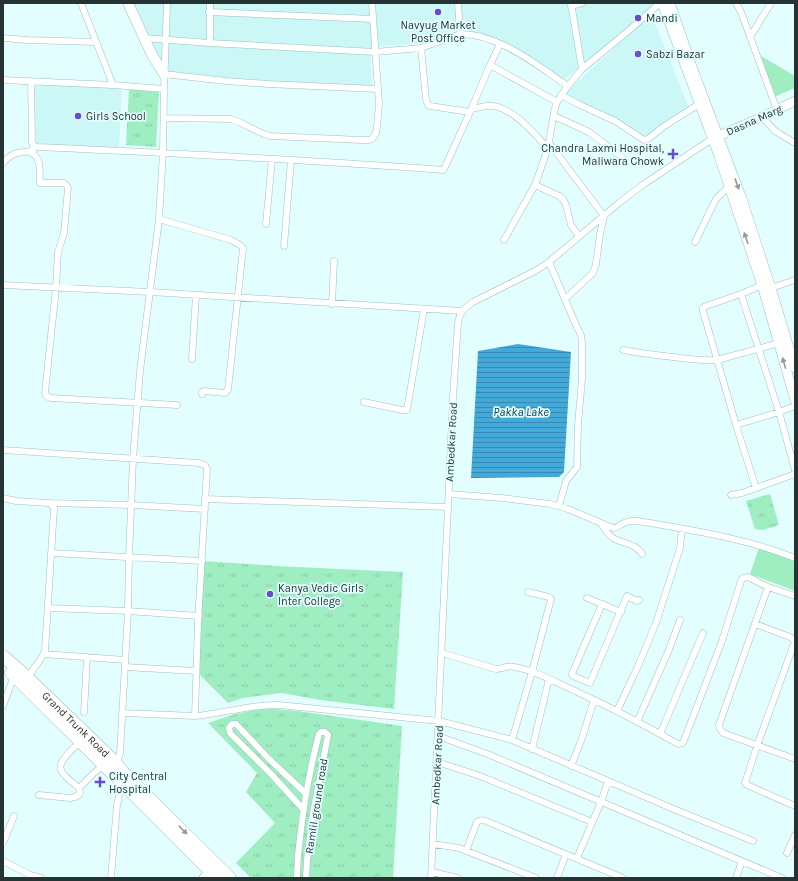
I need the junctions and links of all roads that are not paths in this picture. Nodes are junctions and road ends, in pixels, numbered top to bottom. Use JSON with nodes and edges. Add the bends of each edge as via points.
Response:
{"nodes":[{"id":1,"x":82,"y":3,"type":"edge"},
{"id":2,"x":128,"y":3,"type":"edge"},
{"id":3,"x":167,"y":3,"type":"edge"},
{"id":4,"x":210,"y":3,"type":"edge"},
{"id":5,"x":372,"y":3,"type":"edge"},
{"id":6,"x":458,"y":3,"type":"edge"},
{"id":7,"x":582,"y":3,"type":"edge"},
{"id":8,"x":661,"y":3,"type":"edge"},
{"id":9,"x":670,"y":3,"type":"edge"},
{"id":10,"x":736,"y":3,"type":"edge"},
{"id":11,"x":770,"y":3,"type":"edge"},
{"id":12,"x":571,"y":5,"type":"edge"},
{"id":13,"x":209,"y":12,"type":"junction"},
{"id":14,"x":373,"y":19,"type":"junction"},
{"id":15,"x":460,"y":34,"type":"junction"},
{"id":16,"x":750,"y":36,"type":"junction"},
{"id":17,"x":3,"y":38,"type":"edge"},
{"id":18,"x":144,"y":38,"type":"junction"},
{"id":19,"x":166,"y":40,"type":"junction"},
{"id":20,"x":96,"y":42,"type":"junction"},
{"id":21,"x":210,"y":43,"type":"junction"},
{"id":22,"x":500,"y":44,"type":"junction"},
{"id":23,"x":421,"y":48,"type":"junction"},
{"id":24,"x":375,"y":52,"type":"junction"},
{"id":25,"x":490,"y":65,"type":"junction"},
{"id":26,"x":582,"y":69,"type":"junction"},
{"id":27,"x":164,"y":74,"type":"junction"},
{"id":28,"x":3,"y":80,"type":"edge"},
{"id":29,"x":31,"y":81,"type":"junction"},
{"id":30,"x":113,"y":85,"type":"junction"},
{"id":31,"x":568,"y":86,"type":"junction"},
{"id":32,"x":164,"y":89,"type":"junction"},
{"id":33,"x":377,"y":89,"type":"junction"},
{"id":34,"x":561,"y":95,"type":"junction"},
{"id":35,"x":795,"y":101,"type":"edge"},
{"id":36,"x":557,"y":102,"type":"junction"},
{"id":37,"x":699,"y":104,"type":"junction"},
{"id":38,"x":470,"y":110,"type":"junction"},
{"id":39,"x":777,"y":110,"type":"junction"},
{"id":40,"x":554,"y":116,"type":"junction"},
{"id":41,"x":762,"y":117,"type":"junction"},
{"id":42,"x":164,"y":118,"type":"junction"},
{"id":43,"x":715,"y":137,"type":"junction"},
{"id":44,"x":795,"y":143,"type":"edge"},
{"id":45,"x":549,"y":146,"type":"junction"},
{"id":46,"x":33,"y":148,"type":"junction"},
{"id":47,"x":163,"y":152,"type":"junction"},
{"id":48,"x":622,"y":157,"type":"dead end"},
{"id":49,"x":272,"y":159,"type":"junction"},
{"id":50,"x":291,"y":160,"type":"junction"},
{"id":51,"x":3,"y":163,"type":"edge"},
{"id":52,"x":535,"y":185,"type":"junction"},
{"id":53,"x":728,"y":186,"type":"junction"},
{"id":54,"x":604,"y":216,"type":"junction"},
{"id":55,"x":158,"y":219,"type":"junction"},
{"id":56,"x":266,"y":224,"type":"dead end"},
{"id":57,"x":579,"y":236,"type":"junction"},
{"id":58,"x":504,"y":240,"type":"dead end"},
{"id":59,"x":695,"y":242,"type":"dead end"},
{"id":60,"x":284,"y":246,"type":"dead end"},
{"id":61,"x":334,"y":261,"type":"dead end"},
{"id":62,"x":549,"y":262,"type":"junction"},
{"id":63,"x":795,"y":280,"type":"edge"},
{"id":64,"x":3,"y":285,"type":"edge"},
{"id":65,"x":762,"y":285,"type":"junction"},
{"id":66,"x":56,"y":288,"type":"junction"},
{"id":67,"x":771,"y":288,"type":"junction"},
{"id":68,"x":150,"y":292,"type":"junction"},
{"id":69,"x":741,"y":294,"type":"junction"},
{"id":70,"x":196,"y":295,"type":"junction"},
{"id":71,"x":238,"y":298,"type":"junction"},
{"id":72,"x":565,"y":299,"type":"junction"},
{"id":73,"x":332,"y":304,"type":"junction"},
{"id":74,"x":424,"y":309,"type":"junction"},
{"id":75,"x":462,"y":312,"type":"junction"},
{"id":76,"x":779,"y":343,"type":"junction"},
{"id":77,"x":758,"y":349,"type":"junction"},
{"id":78,"x":623,"y":350,"type":"dead end"},
{"id":79,"x":192,"y":359,"type":"dead end"},
{"id":80,"x":717,"y":360,"type":"junction"},
{"id":81,"x":795,"y":368,"type":"edge"},
{"id":82,"x":202,"y":394,"type":"dead end"},
{"id":83,"x":795,"y":400,"type":"edge"},
{"id":84,"x":138,"y":402,"type":"junction"},
{"id":85,"x":364,"y":402,"type":"dead end"},
{"id":86,"x":177,"y":405,"type":"dead end"},
{"id":87,"x":795,"y":406,"type":"edge"},
{"id":88,"x":779,"y":412,"type":"junction"},
{"id":89,"x":736,"y":425,"type":"junction"},
{"id":90,"x":3,"y":450,"type":"edge"},
{"id":91,"x":133,"y":459,"type":"junction"},
{"id":92,"x":795,"y":470,"type":"edge"},
{"id":93,"x":795,"y":474,"type":"edge"},
{"id":94,"x":756,"y":488,"type":"junction"},
{"id":95,"x":449,"y":494,"type":"junction"},
{"id":96,"x":731,"y":495,"type":"dead end"},
{"id":97,"x":3,"y":498,"type":"edge"},
{"id":98,"x":206,"y":499,"type":"junction"},
{"id":99,"x":49,"y":504,"type":"junction"},
{"id":100,"x":131,"y":505,"type":"junction"},
{"id":101,"x":559,"y":506,"type":"junction"},
{"id":102,"x":448,"y":507,"type":"junction"},
{"id":103,"x":205,"y":509,"type":"junction"},
{"id":104,"x":601,"y":524,"type":"junction"},
{"id":105,"x":682,"y":529,"type":"junction"},
{"id":106,"x":51,"y":553,"type":"junction"},
{"id":107,"x":642,"y":554,"type":"dead end"},
{"id":108,"x":129,"y":557,"type":"junction"},
{"id":109,"x":795,"y":558,"type":"edge"},
{"id":110,"x":202,"y":561,"type":"junction"},
{"id":111,"x":768,"y":586,"type":"junction"},
{"id":112,"x":528,"y":592,"type":"dead end"},
{"id":113,"x":795,"y":596,"type":"edge"},
{"id":114,"x":587,"y":598,"type":"dead end"},
{"id":115,"x":639,"y":600,"type":"dead end"},
{"id":116,"x":602,"y":604,"type":"junction"},
{"id":117,"x":48,"y":608,"type":"junction"},
{"id":118,"x":128,"y":612,"type":"junction"},
{"id":119,"x":621,"y":612,"type":"junction"},
{"id":120,"x":199,"y":616,"type":"junction"},
{"id":121,"x":680,"y":620,"type":"dead end"},
{"id":122,"x":755,"y":624,"type":"junction"},
{"id":123,"x":703,"y":633,"type":"dead end"},
{"id":124,"x":795,"y":641,"type":"edge"},
{"id":125,"x":442,"y":653,"type":"junction"},
{"id":126,"x":44,"y":654,"type":"junction"},
{"id":127,"x":87,"y":657,"type":"junction"},
{"id":128,"x":3,"y":658,"type":"edge"},
{"id":129,"x":125,"y":663,"type":"junction"},
{"id":130,"x":196,"y":671,"type":"junction"},
{"id":131,"x":532,"y":672,"type":"junction"},
{"id":132,"x":14,"y":676,"type":"junction"},
{"id":133,"x":28,"y":678,"type":"junction"},
{"id":134,"x":549,"y":679,"type":"junction"},
{"id":135,"x":581,"y":680,"type":"junction"},
{"id":136,"x":576,"y":691,"type":"junction"},
{"id":137,"x":594,"y":700,"type":"junction"},
{"id":138,"x":3,"y":706,"type":"edge"},
{"id":139,"x":617,"y":711,"type":"junction"},
{"id":140,"x":84,"y":712,"type":"dead end"},
{"id":141,"x":122,"y":713,"type":"junction"},
{"id":142,"x":194,"y":716,"type":"junction"},
{"id":143,"x":438,"y":722,"type":"junction"},
{"id":144,"x":637,"y":722,"type":"junction"},
{"id":145,"x":660,"y":734,"type":"junction"},
{"id":146,"x":438,"y":736,"type":"junction"},
{"id":147,"x":512,"y":740,"type":"junction"},
{"id":148,"x":81,"y":742,"type":"junction"},
{"id":149,"x":757,"y":746,"type":"junction"},
{"id":150,"x":532,"y":749,"type":"junction"},
{"id":151,"x":795,"y":760,"type":"edge"},
{"id":152,"x":108,"y":762,"type":"junction"},
{"id":153,"x":437,"y":762,"type":"junction"},
{"id":154,"x":571,"y":766,"type":"junction"},
{"id":155,"x":608,"y":781,"type":"junction"},
{"id":156,"x":122,"y":782,"type":"junction"},
{"id":157,"x":79,"y":788,"type":"junction"},
{"id":158,"x":39,"y":795,"type":"dead end"},
{"id":159,"x":306,"y":795,"type":"junction"},
{"id":160,"x":601,"y":802,"type":"junction"},
{"id":161,"x":795,"y":806,"type":"edge"},
{"id":162,"x":303,"y":808,"type":"junction"},
{"id":163,"x":14,"y":816,"type":"dead end"},
{"id":164,"x":592,"y":822,"type":"junction"},
{"id":165,"x":795,"y":835,"type":"edge"},
{"id":166,"x":753,"y":841,"type":"dead end"},
{"id":167,"x":3,"y":843,"type":"edge"},
{"id":168,"x":433,"y":844,"type":"junction"},
{"id":169,"x":466,"y":850,"type":"junction"},
{"id":170,"x":788,"y":853,"type":"dead end"},
{"id":171,"x":566,"y":854,"type":"junction"},
{"id":172,"x":577,"y":858,"type":"junction"},
{"id":173,"x":3,"y":861,"type":"edge"},
{"id":174,"x":742,"y":861,"type":"junction"},
{"id":175,"x":209,"y":875,"type":"edge"},
{"id":176,"x":432,"y":875,"type":"edge"},
{"id":177,"x":767,"y":875,"type":"edge"},
{"id":178,"x":41,"y":878,"type":"edge"},
{"id":179,"x":111,"y":878,"type":"edge"},
{"id":180,"x":230,"y":878,"type":"edge"},
{"id":181,"x":297,"y":878,"type":"edge"},
{"id":182,"x":306,"y":878,"type":"edge"},
{"id":183,"x":458,"y":878,"type":"edge"},
{"id":184,"x":536,"y":878,"type":"edge"},
{"id":185,"x":556,"y":878,"type":"edge"},
{"id":186,"x":623,"y":878,"type":"edge"},
{"id":187,"x":736,"y":878,"type":"edge"},
{"id":188,"x":782,"y":878,"type":"edge"}],
"edges":[{"from":1,"to":20,"type":"street"},
{"from":2,"to":18,"type":"main road"},
{"from":3,"to":19,"type":"street"},
{"from":4,"to":13,"type":"street"},
{"from":5,"to":14,"type":"street"},
{"from":6,"to":15,"type":"street"},
{"from":7,"to":12,"type":"street"},
{"from":8,"to":26,"type":"street"},
{"from":8,"to":37,"type":"street"},
{"from":9,"to":43,"type":"street"},
{"from":10,"to":16,"type":"street"},
{"from":11,"to":16,"type":"street"},
{"from":12,"to":26,"type":"street"},
{"from":13,"to":14,"type":"street"},
{"from":13,"to":21,"type":"street"},
{"from":14,"to":24,"type":"street"},
{"from":15,"to":22,"type":"street","via":[[476,35]]},
{"from":15,"to":23,"type":"street"},
{"from":16,"to":39,"type":"street"},
{"from":17,"to":20,"type":"street"},
{"from":18,"to":19,"type":"street"},
{"from":18,"to":27,"type":"main road"},
{"from":19,"to":21,"type":"street"},
{"from":19,"to":27,"type":"street"},
{"from":20,"to":30,"type":"street"},
{"from":21,"to":24,"type":"street"},
{"from":22,"to":25,"type":"street"},
{"from":22,"to":31,"type":"street","via":[[522,55]]},
{"from":23,"to":24,"type":"street"},
{"from":23,"to":38,"type":"street","via":[[428,105]]},
{"from":24,"to":33,"type":"street"},
{"from":25,"to":36,"type":"street"},
{"from":25,"to":38,"type":"street"},
{"from":26,"to":31,"type":"street"},
{"from":27,"to":32,"type":"street"},
{"from":27,"to":33,"type":"street","via":[[268,84]]},
{"from":28,"to":29,"type":"street"},
{"from":29,"to":30,"type":"street"},
{"from":29,"to":46,"type":"street"},
{"from":30,"to":32,"type":"street"},
{"from":31,"to":34,"type":"street"},
{"from":32,"to":42,"type":"street"},
{"from":33,"to":42,"type":"street","via":[[379,104],[376,134],[369,140],[271,136],[231,119]]},
{"from":34,"to":36,"type":"street"},
{"from":34,"to":37,"type":"street","via":[[615,122],[644,140]]},
{"from":35,"to":39,"type":"street","name":"Dasna Marg"},
{"from":36,"to":40,"type":"street"},
{"from":37,"to":43,"type":"street"},
{"from":38,"to":45,"type":"street","via":[[493,106],[506,111]]},
{"from":38,"to":50,"type":"street","via":[[443,170]]},
{"from":39,"to":41,"type":"street","name":"Dasna Marg"},
{"from":40,"to":45,"type":"street"},
{"from":40,"to":48,"type":"street","via":[[589,132]]},
{"from":41,"to":43,"type":"street","name":"Dasna Marg"},
{"from":41,"to":44,"type":"street","via":[[775,131]]},
{"from":42,"to":47,"type":"street"},
{"from":43,"to":53,"type":"street"},
{"from":43,"to":54,"type":"street","via":[[644,184]]},
{"from":43,"to":67,"type":"street","one_way":true,"via":[[742,199]]},
{"from":45,"to":52,"type":"street"},
{"from":45,"to":54,"type":"street"},
{"from":46,"to":47,"type":"street"},
{"from":46,"to":51,"type":"street","via":[[14,153]]},
{"from":46,"to":66,"type":"street","via":[[33,154],[39,160],[40,183],[64,183],[68,186],[65,227],[58,252]]},
{"from":47,"to":49,"type":"street"},
{"from":47,"to":55,"type":"street"},
{"from":49,"to":50,"type":"street"},
{"from":49,"to":56,"type":"street"},
{"from":50,"to":60,"type":"street"},
{"from":52,"to":57,"type":"street","via":[[563,199],[571,225]]},
{"from":52,"to":58,"type":"street"},
{"from":53,"to":59,"type":"street","via":[[716,199]]},
{"from":65,"to":53,"type":"street","one_way":true},
{"from":54,"to":57,"type":"street"},
{"from":54,"to":72,"type":"street","via":[[593,273]]},
{"from":55,"to":68,"type":"street"},
{"from":55,"to":71,"type":"street","via":[[231,240],[240,245],[243,248]]},
{"from":57,"to":62,"type":"street"},
{"from":61,"to":73,"type":"street"},
{"from":62,"to":72,"type":"street"},
{"from":62,"to":75,"type":"street","via":[[473,302]]},
{"from":63,"to":67,"type":"street"},
{"from":64,"to":66,"type":"street"},
{"from":65,"to":69,"type":"street"},
{"from":65,"to":76,"type":"street"},
{"from":66,"to":68,"type":"street"},
{"from":66,"to":84,"type":"street","via":[[46,396]]},
{"from":67,"to":81,"type":"street"},
{"from":68,"to":70,"type":"street"},
{"from":68,"to":84,"type":"street"},
{"from":69,"to":77,"type":"street"},
{"from":69,"to":80,"type":"street","via":[[704,308]]},
{"from":70,"to":71,"type":"street"},
{"from":70,"to":79,"type":"street"},
{"from":71,"to":73,"type":"street"},
{"from":71,"to":82,"type":"street","via":[[228,390],[225,393],[204,391]]},
{"from":72,"to":101,"type":"street","via":[[580,335],[582,361],[577,467],[566,481]]},
{"from":73,"to":74,"type":"street"},
{"from":74,"to":75,"type":"street"},
{"from":74,"to":85,"type":"street","via":[[407,410]]},
{"from":75,"to":95,"type":"street","name":"Ambedkar Road","via":[[458,323]]},
{"from":76,"to":77,"type":"street"},
{"from":83,"to":76,"type":"street","one_way":true},
{"from":77,"to":80,"type":"street"},
{"from":77,"to":88,"type":"street"},
{"from":78,"to":80,"type":"street","via":[[694,360]]},
{"from":80,"to":89,"type":"street"},
{"from":84,"to":86,"type":"street"},
{"from":84,"to":91,"type":"street"},
{"from":87,"to":88,"type":"street"},
{"from":88,"to":89,"type":"street"},
{"from":88,"to":92,"type":"street"},
{"from":89,"to":94,"type":"street"},
{"from":90,"to":91,"type":"street"},
{"from":91,"to":98,"type":"street","via":[[205,465]]},
{"from":91,"to":100,"type":"street"},
{"from":93,"to":94,"type":"street"},
{"from":94,"to":96,"type":"street"},
{"from":95,"to":101,"type":"street"},
{"from":95,"to":102,"type":"street","name":"Ambedkar Road"},
{"from":97,"to":99,"type":"street"},
{"from":98,"to":102,"type":"street"},
{"from":98,"to":103,"type":"street"},
{"from":99,"to":100,"type":"street"},
{"from":99,"to":106,"type":"street","via":[[54,508]]},
{"from":100,"to":103,"type":"street"},
{"from":100,"to":108,"type":"street"},
{"from":101,"to":104,"type":"street"},
{"from":102,"to":125,"type":"street","name":"Ambedkar Road"},
{"from":103,"to":110,"type":"street"},
{"from":104,"to":105,"type":"street","via":[[616,528],[629,521],[638,520]]},
{"from":104,"to":107,"type":"street","via":[[612,537],[637,547]]},
{"from":105,"to":109,"type":"street","via":[[726,537]]},
{"from":105,"to":139,"type":"street","via":[[680,548],[657,620]]},
{"from":106,"to":108,"type":"street"},
{"from":106,"to":117,"type":"street"},
{"from":108,"to":110,"type":"street"},
{"from":108,"to":118,"type":"street"},
{"from":110,"to":120,"type":"street"},
{"from":111,"to":113,"type":"street"},
{"from":111,"to":122,"type":"street"},
{"from":111,"to":145,"type":"street","via":[[748,577],[743,578],[683,743],[678,744]]},
{"from":112,"to":131,"type":"street","via":[[549,597],[551,600]]},
{"from":114,"to":116,"type":"street"},
{"from":115,"to":119,"type":"street","via":[[627,596]]},
{"from":116,"to":119,"type":"street"},
{"from":116,"to":135,"type":"street","via":[[572,674]]},
{"from":117,"to":118,"type":"street"},
{"from":117,"to":126,"type":"street"},
{"from":118,"to":120,"type":"street"},
{"from":118,"to":129,"type":"street"},
{"from":119,"to":135,"type":"street","via":[[590,684]]},
{"from":120,"to":130,"type":"street"},
{"from":121,"to":144,"type":"street"},
{"from":122,"to":124,"type":"street"},
{"from":122,"to":149,"type":"street","via":[[719,725],[723,733]]},
{"from":123,"to":145,"type":"street"},
{"from":124,"to":149,"type":"street"},
{"from":125,"to":131,"type":"street","via":[[496,669],[511,666]]},
{"from":125,"to":143,"type":"street","name":"Ambedkar Road"},
{"from":126,"to":127,"type":"street"},
{"from":126,"to":133,"type":"street"},
{"from":127,"to":129,"type":"street"},
{"from":127,"to":140,"type":"street"},
{"from":128,"to":132,"type":"highway","name":"Grand Trunk Road"},
{"from":128,"to":133,"type":"highway","name":"Grand Trunk Road"},
{"from":129,"to":130,"type":"street"},
{"from":129,"to":141,"type":"street"},
{"from":130,"to":142,"type":"street"},
{"from":131,"to":134,"type":"street"},
{"from":131,"to":147,"type":"street"},
{"from":132,"to":138,"type":"street"},
{"from":132,"to":148,"type":"highway","name":"Grand Trunk Road"},
{"from":133,"to":152,"type":"highway","name":"Grand Trunk Road","via":[[87,736]]},
{"from":134,"to":136,"type":"street"},
{"from":134,"to":150,"type":"street"},
{"from":135,"to":136,"type":"street"},
{"from":136,"to":137,"type":"street"},
{"from":137,"to":139,"type":"street"},
{"from":137,"to":154,"type":"street"},
{"from":139,"to":144,"type":"street"},
{"from":141,"to":142,"type":"street"},
{"from":141,"to":152,"type":"street","via":[[120,754],[117,760]]},
{"from":142,"to":143,"type":"street","via":[[279,705]]},
{"from":143,"to":146,"type":"street","name":"Ambedkar Road"},
{"from":143,"to":147,"type":"street"},
{"from":144,"to":145,"type":"street"},
{"from":146,"to":153,"type":"street","name":"Ambedkar Road"},
{"from":146,"to":160,"type":"street"},
{"from":147,"to":150,"type":"street"},
{"from":148,"to":152,"type":"highway","name":"Grand Trunk Road","via":[[91,753]]},
{"from":148,"to":157,"type":"street","via":[[60,764],[62,772]]},
{"from":149,"to":151,"type":"street"},
{"from":149,"to":161,"type":"street","via":[[745,783]]},
{"from":150,"to":154,"type":"street"},
{"from":152,"to":156,"type":"highway","name":"Grand Trunk Road"},
{"from":152,"to":157,"type":"street"},
{"from":152,"to":180,"type":"highway","name":"Grand Trunk Road","one_way":true,"via":[[126,774]]},
{"from":153,"to":164,"type":"street","via":[[480,776]]},
{"from":153,"to":168,"type":"street","name":"Ambedkar Road"},
{"from":154,"to":155,"type":"street"},
{"from":155,"to":160,"type":"street"},
{"from":155,"to":166,"type":"street"},
{"from":156,"to":175,"type":"highway","name":"Grand Trunk Road"},
{"from":156,"to":179,"type":"street","via":[[117,805]]},
{"from":157,"to":158,"type":"street","via":[[79,795],[70,798]]},
{"from":159,"to":162,"type":"street"},
{"from":159,"to":162,"type":"street","via":[[236,724],[232,724],[229,728],[230,733]]},
{"from":159,"to":182,"type":"street","name":"Ramlil ground road","via":[[319,734],[325,732],[328,735],[313,812]]},
{"from":160,"to":164,"type":"street"},
{"from":160,"to":174,"type":"street"},
{"from":162,"to":181,"type":"street"},
{"from":163,"to":167,"type":"street"},
{"from":164,"to":172,"type":"street"},
{"from":165,"to":170,"type":"street"},
{"from":168,"to":169,"type":"street"},
{"from":168,"to":176,"type":"street","name":"Ambedkar Road"},
{"from":169,"to":171,"type":"street","via":[[477,822],[481,820]]},
{"from":169,"to":184,"type":"street"},
{"from":171,"to":172,"type":"street"},
{"from":171,"to":185,"type":"street"},
{"from":172,"to":186,"type":"street"},
{"from":173,"to":178,"type":"street"},
{"from":174,"to":177,"type":"street"},
{"from":174,"to":187,"type":"street"},
{"from":176,"to":183,"type":"street"},
{"from":177,"to":188,"type":"street"}]}
